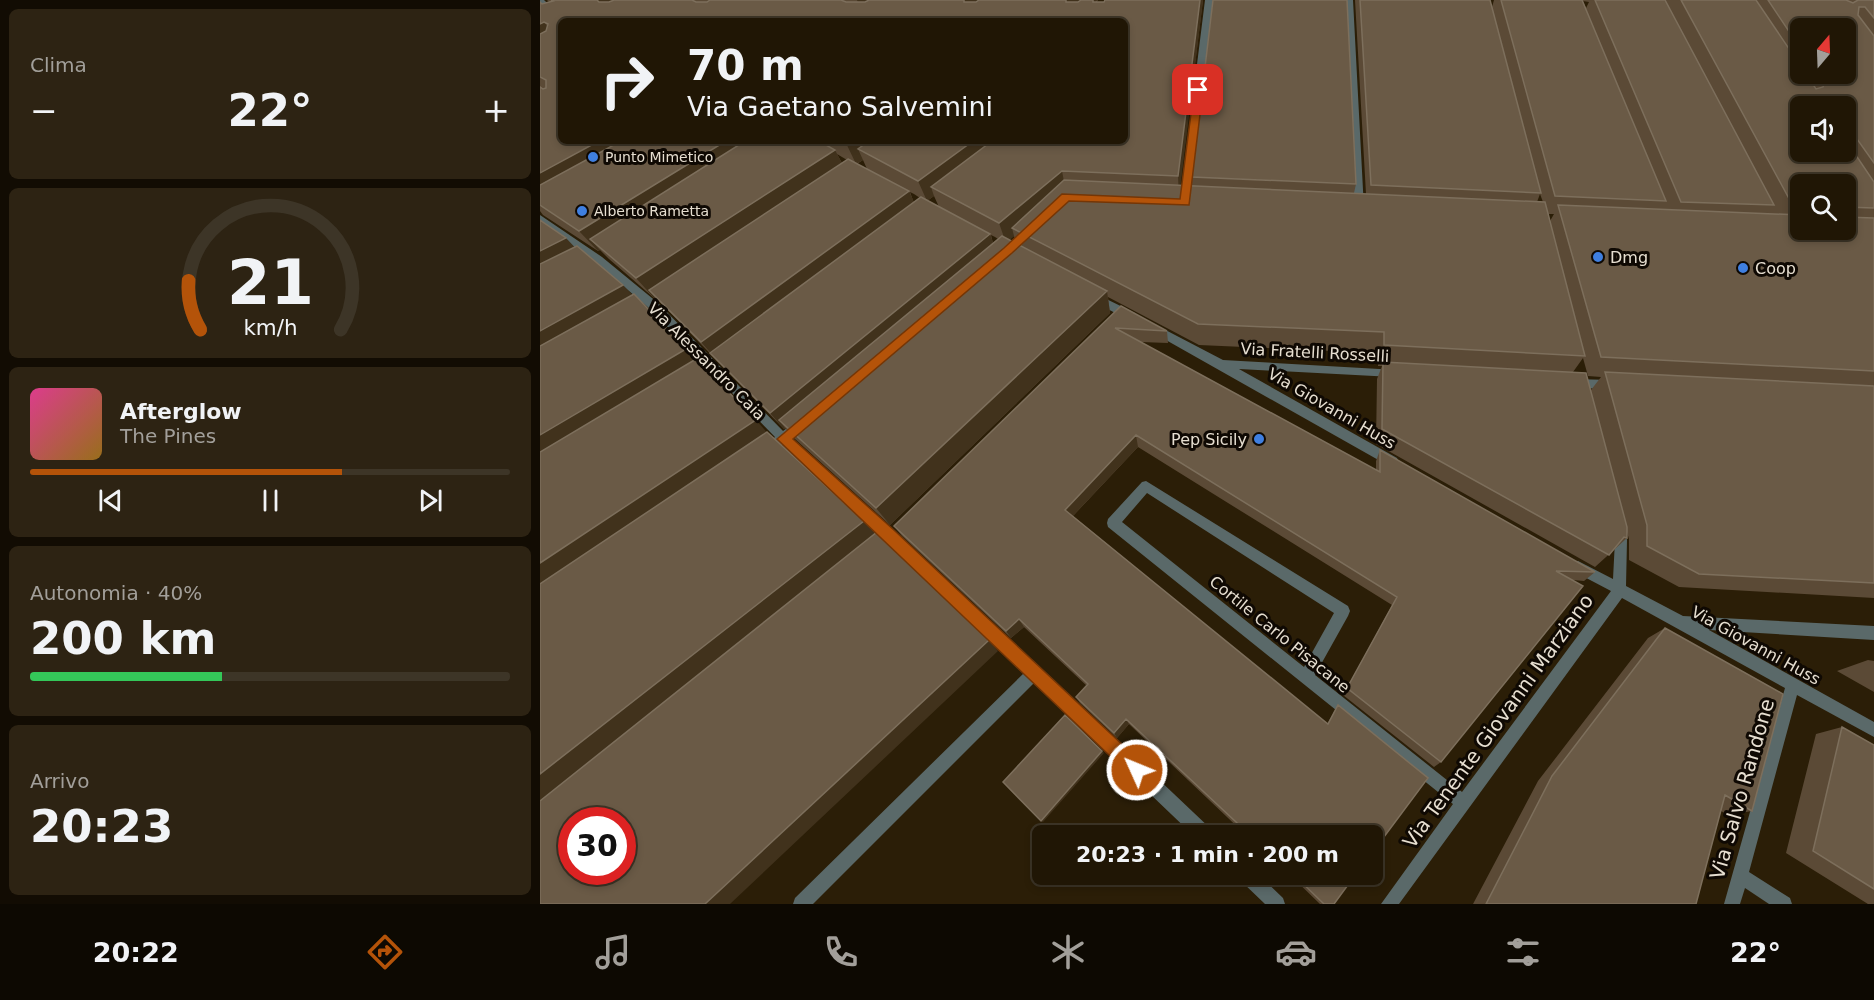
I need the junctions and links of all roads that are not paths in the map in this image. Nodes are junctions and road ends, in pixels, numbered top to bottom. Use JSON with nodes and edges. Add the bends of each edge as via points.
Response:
{"nodes":[{"id":1,"x":540,"y":0,"type":"edge"},
{"id":2,"x":1209,"y":0,"type":"edge"},
{"id":3,"x":1349,"y":0,"type":"edge"},
{"id":4,"x":559,"y":18,"type":"edge"},
{"id":5,"x":1173,"y":202,"type":"edge"},
{"id":6,"x":1185,"y":202,"type":"junction"},
{"id":7,"x":1197,"y":203,"type":"edge"},
{"id":8,"x":1347,"y":210,"type":"edge"},
{"id":9,"x":1359,"y":211,"type":"junction"},
{"id":10,"x":1370,"y":211,"type":"edge"},
{"id":11,"x":540,"y":218,"type":"edge"},
{"id":12,"x":1080,"y":289,"type":"edge"},
{"id":13,"x":1221,"y":364,"type":"junction"},
{"id":14,"x":1401,"y":374,"type":"edge"},
{"id":15,"x":1557,"y":382,"type":"edge"},
{"id":16,"x":1628,"y":386,"type":"edge"},
{"id":17,"x":811,"y":416,"type":"edge"},
{"id":18,"x":784,"y":439,"type":"junction"},
{"id":19,"x":755,"y":459,"type":"edge"},
{"id":20,"x":1405,"y":469,"type":"edge"},
{"id":21,"x":1615,"y":517,"type":"edge"},
{"id":22,"x":1568,"y":562,"type":"edge"},
{"id":23,"x":1619,"y":591,"type":"junction"},
{"id":24,"x":1681,"y":622,"type":"junction"},
{"id":25,"x":1874,"y":633,"type":"edge"},
{"id":26,"x":1035,"y":672,"type":"junction"},
{"id":27,"x":1306,"y":677,"type":"junction"},
{"id":28,"x":1793,"y":685,"type":"junction"},
{"id":29,"x":1874,"y":730,"type":"edge"},
{"id":30,"x":1464,"y":803,"type":"junction"},
{"id":31,"x":1195,"y":825,"type":"edge"},
{"id":32,"x":1740,"y":876,"type":"junction"},
{"id":33,"x":1257,"y":885,"type":"edge"},
{"id":34,"x":801,"y":904,"type":"edge"},
{"id":35,"x":1277,"y":904,"type":"edge"},
{"id":36,"x":1389,"y":904,"type":"edge"},
{"id":37,"x":1732,"y":904,"type":"edge"},
{"id":38,"x":1784,"y":904,"type":"edge"}],
"edges":[{"from":1,"to":4,"type":"street"},
{"from":2,"to":6,"type":"street"},
{"from":3,"to":9,"type":"street"},
{"from":5,"to":6,"type":"street"},
{"from":6,"to":7,"type":"street"},
{"from":8,"to":9,"type":"street"},
{"from":9,"to":10,"type":"street"},
{"from":11,"to":18,"type":"street","name":"Via Alessandro Caia","via":[[654,306]]},
{"from":12,"to":13,"type":"street","name":"Via Giovanni Huss","via":[[1117,315]]},
{"from":13,"to":14,"type":"street","name":"Via Fratelli Rosselli"},
{"from":13,"to":20,"type":"street","name":"Via Giovanni Huss"},
{"from":15,"to":16,"type":"street"},
{"from":17,"to":18,"type":"street"},
{"from":18,"to":19,"type":"street"},
{"from":18,"to":26,"type":"street","name":"Via Alessandro Caia"},
{"from":21,"to":23,"type":"street","via":[[1621,540]]},
{"from":22,"to":23,"type":"street","name":"Via Giovanni Huss"},
{"from":23,"to":24,"type":"street","name":"Via Giovanni Huss"},
{"from":23,"to":30,"type":"street","name":"Via Tenente Giovanni Marziano"},
{"from":24,"to":25,"type":"street"},
{"from":24,"to":28,"type":"street","name":"Via Giovanni Huss"},
{"from":26,"to":31,"type":"street","name":"Via Alessandro Caia"},
{"from":26,"to":34,"type":"street"},
{"from":27,"to":27,"type":"street","name":"Cortile Carlo Pisacane","via":[[1113,523],[1146,486],[1343,611]]},
{"from":27,"to":30,"type":"street","name":"Cortile Carlo Pisacane"},
{"from":28,"to":29,"type":"street","name":"Via Giovanni Huss"},
{"from":28,"to":32,"type":"street","name":"Via Salvo Randone"},
{"from":30,"to":36,"type":"street","name":"Via Tenente Giovanni Marziano"},
{"from":32,"to":37,"type":"street","name":"Via Salvo Randone"},
{"from":32,"to":38,"type":"street"},
{"from":33,"to":35,"type":"street"}]}
